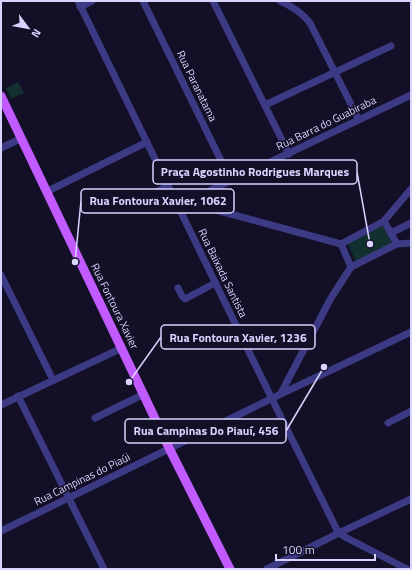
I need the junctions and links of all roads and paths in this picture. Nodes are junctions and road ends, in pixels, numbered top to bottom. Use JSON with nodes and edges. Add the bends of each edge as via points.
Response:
{"nodes":[{"id":1,"x":92,"y":1,"type":"edge"},
{"id":2,"x":143,"y":1,"type":"edge"},
{"id":3,"x":213,"y":1,"type":"edge"},
{"id":4,"x":280,"y":1,"type":"edge"},
{"id":5,"x":79,"y":4,"type":"edge"},
{"id":6,"x":391,"y":46,"type":"dead end"},
{"id":7,"x":334,"y":72,"type":"junction"},
{"id":8,"x":411,"y":95,"type":"edge"},
{"id":9,"x":1,"y":96,"type":"edge"},
{"id":10,"x":265,"y":105,"type":"junction"},
{"id":11,"x":359,"y":120,"type":"junction"},
{"id":12,"x":22,"y":138,"type":"junction"},
{"id":13,"x":147,"y":142,"type":"junction"},
{"id":14,"x":1,"y":148,"type":"edge"},
{"id":15,"x":288,"y":154,"type":"junction"},
{"id":16,"x":231,"y":181,"type":"junction"},
{"id":17,"x":168,"y":186,"type":"junction"},
{"id":18,"x":411,"y":189,"type":"edge"},
{"id":19,"x":46,"y":192,"type":"junction"},
{"id":20,"x":186,"y":202,"type":"junction"},
{"id":21,"x":177,"y":206,"type":"junction"},
{"id":22,"x":122,"y":209,"type":"dead end"},
{"id":23,"x":384,"y":221,"type":"junction"},
{"id":24,"x":411,"y":223,"type":"edge"},
{"id":25,"x":391,"y":233,"type":"junction"},
{"id":26,"x":411,"y":243,"type":"edge"},
{"id":27,"x":340,"y":244,"type":"junction"},
{"id":28,"x":397,"y":244,"type":"junction"},
{"id":29,"x":350,"y":267,"type":"junction"},
{"id":30,"x":1,"y":275,"type":"edge"},
{"id":31,"x":216,"y":284,"type":"junction"},
{"id":32,"x":178,"y":288,"type":"dead end"},
{"id":33,"x":411,"y":332,"type":"edge"},
{"id":34,"x":122,"y":348,"type":"junction"},
{"id":35,"x":53,"y":380,"type":"junction"},
{"id":36,"x":144,"y":394,"type":"junction"},
{"id":37,"x":281,"y":394,"type":"junction"},
{"id":38,"x":18,"y":396,"type":"junction"},
{"id":39,"x":272,"y":399,"type":"junction"},
{"id":40,"x":1,"y":405,"type":"edge"},
{"id":41,"x":411,"y":411,"type":"edge"},
{"id":42,"x":95,"y":418,"type":"dead end"},
{"id":43,"x":388,"y":423,"type":"dead end"},
{"id":44,"x":169,"y":448,"type":"junction"},
{"id":45,"x":68,"y":498,"type":"junction"},
{"id":46,"x":411,"y":499,"type":"edge"},
{"id":47,"x":1,"y":531,"type":"edge"},
{"id":48,"x":339,"y":533,"type":"junction"},
{"id":49,"x":104,"y":569,"type":"edge"},
{"id":50,"x":230,"y":569,"type":"edge"},
{"id":51,"x":267,"y":569,"type":"edge"},
{"id":52,"x":407,"y":569,"type":"edge"}],
"edges":[{"from":1,"to":5,"type":"street"},
{"from":2,"to":16,"type":"street","name":"Rua Paranatama"},
{"from":3,"to":10,"type":"street"},
{"from":4,"to":7,"type":"street","via":[[294,8],[310,23]]},
{"from":5,"to":13,"type":"street","name":"Rua Baixada Santista"},
{"from":6,"to":7,"type":"street"},
{"from":7,"to":10,"type":"street"},
{"from":7,"to":11,"type":"street"},
{"from":8,"to":11,"type":"street","name":"Rua Barra do Guabiraba"},
{"from":9,"to":12,"type":"main road","name":"Rua Fontoura Xavier"},
{"from":10,"to":15,"type":"street"},
{"from":11,"to":15,"type":"street","name":"Rua Barra do Guabiraba"},
{"from":12,"to":14,"type":"street"},
{"from":12,"to":19,"type":"main road","name":"Rua Fontoura Xavier"},
{"from":13,"to":17,"type":"street","name":"Rua Baixada Santista"},
{"from":13,"to":19,"type":"street"},
{"from":15,"to":16,"type":"street","name":"Rua Barra do Guabiraba"},
{"from":16,"to":20,"type":"street","name":"Rua Barra do Guabiraba"},
{"from":17,"to":21,"type":"street","name":"Rua Baixada Santista"},
{"from":17,"to":22,"type":"street"},
{"from":18,"to":23,"type":"street"},
{"from":19,"to":34,"type":"main road","name":"Rua Fontoura Xavier"},
{"from":20,"to":21,"type":"street","name":"Rua Barra do Guabiraba"},
{"from":20,"to":27,"type":"street"},
{"from":21,"to":31,"type":"street","name":"Rua Baixada Santista"},
{"from":23,"to":25,"type":"street"},
{"from":23,"to":27,"type":"street"},
{"from":24,"to":25,"type":"street"},
{"from":25,"to":28,"type":"street"},
{"from":26,"to":28,"type":"street"},
{"from":27,"to":29,"type":"street"},
{"from":28,"to":29,"type":"street"},
{"from":29,"to":37,"type":"street"},
{"from":30,"to":35,"type":"street"},
{"from":31,"to":32,"type":"street","via":[[185,298]]},
{"from":31,"to":39,"type":"street","name":"Rua Baixada Santista"},
{"from":33,"to":37,"type":"street","name":"Rua Campinas do Piaúi"},
{"from":34,"to":35,"type":"street"},
{"from":34,"to":36,"type":"main road","name":"Rua Fontoura Xavier"},
{"from":35,"to":38,"type":"street"},
{"from":36,"to":42,"type":"street"},
{"from":36,"to":44,"type":"main road","name":"Rua Fontoura Xavier"},
{"from":37,"to":39,"type":"street","name":"Rua Campinas do Piaúi"},
{"from":38,"to":40,"type":"street"},
{"from":38,"to":45,"type":"street"},
{"from":39,"to":44,"type":"street","name":"Rua Campinas do Piaúi"},
{"from":39,"to":48,"type":"street","name":"Rua Baixada Santista"},
{"from":41,"to":43,"type":"street"},
{"from":44,"to":45,"type":"street","name":"Rua Campinas do Piaúi"},
{"from":44,"to":50,"type":"main road","name":"Rua Fontoura Xavier"},
{"from":45,"to":47,"type":"street","name":"Rua Campinas do Piaúi"},
{"from":45,"to":49,"type":"street"},
{"from":46,"to":48,"type":"street"},
{"from":48,"to":51,"type":"street"},
{"from":48,"to":52,"type":"street"}]}
